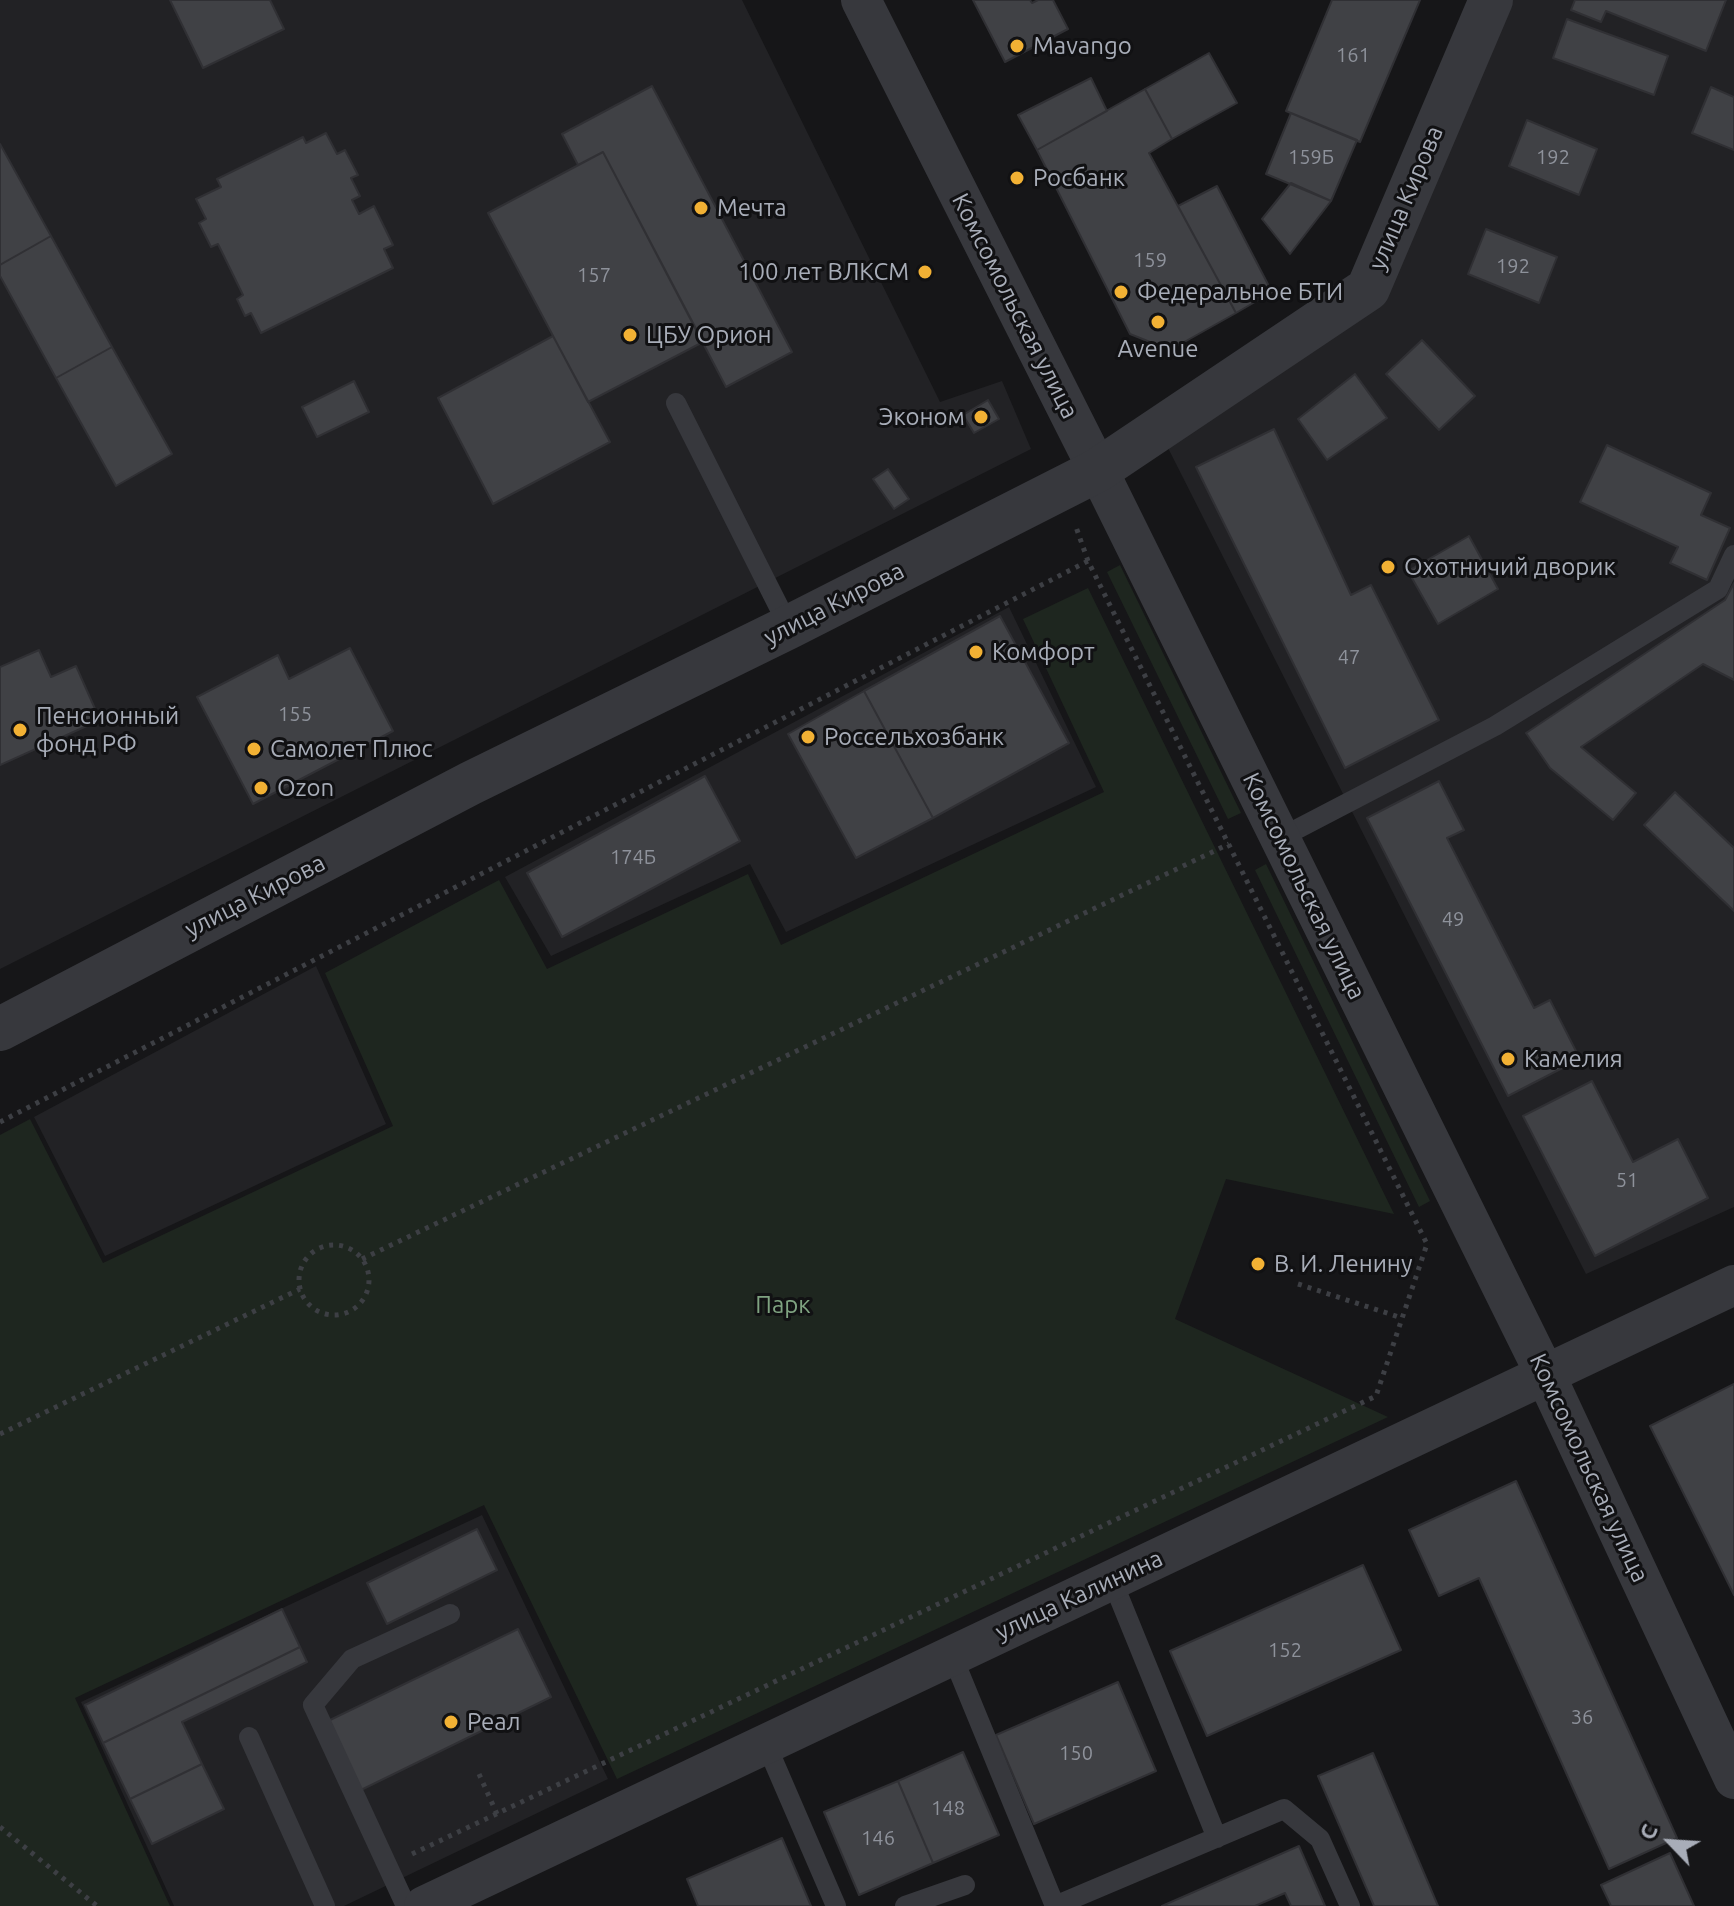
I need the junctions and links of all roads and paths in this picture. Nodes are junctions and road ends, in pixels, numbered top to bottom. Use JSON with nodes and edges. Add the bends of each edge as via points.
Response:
{"nodes":[{"id":1,"x":861,"y":0,"type":"edge"},
{"id":2,"x":1491,"y":0,"type":"edge"},
{"id":3,"x":676,"y":403,"type":"dead end"},
{"id":4,"x":1098,"y":470,"type":"junction"},
{"id":5,"x":1734,"y":555,"type":"edge"},
{"id":6,"x":789,"y":627,"type":"junction"},
{"id":7,"x":1280,"y":838,"type":"junction"},
{"id":8,"x":1229,"y":844,"type":"junction"},
{"id":9,"x":0,"y":1029,"type":"edge"},
{"id":10,"x":0,"y":1122,"type":"edge"},
{"id":11,"x":362,"y":1259,"type":"junction"},
{"id":12,"x":1298,"y":1284,"type":"dead end"},
{"id":13,"x":1734,"y":1285,"type":"edge"},
{"id":14,"x":300,"y":1289,"type":"junction"},
{"id":15,"x":1402,"y":1318,"type":"junction"},
{"id":16,"x":1545,"y":1374,"type":"junction"},
{"id":17,"x":0,"y":1434,"type":"edge"},
{"id":18,"x":1112,"y":1580,"type":"junction"},
{"id":19,"x":450,"y":1614,"type":"dead end"},
{"id":20,"x":952,"y":1655,"type":"junction"},
{"id":21,"x":249,"y":1737,"type":"dead end"},
{"id":22,"x":766,"y":1744,"type":"junction"},
{"id":23,"x":479,"y":1774,"type":"dead end"},
{"id":24,"x":1734,"y":1779,"type":"edge"},
{"id":25,"x":497,"y":1814,"type":"junction"},
{"id":26,"x":0,"y":1827,"type":"edge"},
{"id":27,"x":1217,"y":1838,"type":"junction"},
{"id":28,"x":387,"y":1866,"type":"junction"},
{"id":29,"x":965,"y":1885,"type":"dead end"},
{"id":30,"x":472,"y":1896,"type":"edge"},
{"id":31,"x":97,"y":1906,"type":"edge"},
{"id":32,"x":325,"y":1906,"type":"edge"},
{"id":33,"x":406,"y":1906,"type":"edge"},
{"id":34,"x":424,"y":1906,"type":"edge"},
{"id":35,"x":836,"y":1906,"type":"edge"},
{"id":36,"x":905,"y":1906,"type":"edge"},
{"id":37,"x":1055,"y":1906,"type":"edge"},
{"id":38,"x":1350,"y":1906,"type":"edge"}],
"edges":[{"from":1,"to":4,"type":"street","name":"Комсомольская улица"},
{"from":2,"to":4,"type":"street","name":"улица Кирова","via":[[1368,289]]},
{"from":3,"to":6,"type":"lane"},
{"from":4,"to":6,"type":"street","name":"улица Кирова"},
{"from":4,"to":7,"type":"street","name":"Комсомольская улица"},
{"from":5,"to":7,"type":"lane","via":[[1718,589],[1495,726]]},
{"from":6,"to":9,"type":"street","name":"улица Кирова","via":[[471,783]]},
{"from":7,"to":16,"type":"street","name":"Комсомольская улица"},
{"from":8,"to":10,"type":"path","via":[[1088,561]]},
{"from":8,"to":11,"type":"path"},
{"from":8,"to":15,"type":"path","via":[[1427,1244]]},
{"from":11,"to":14,"type":"path","via":[[339,1244],[313,1251],[298,1274]]},
{"from":11,"to":14,"type":"path","via":[[368,1285],[355,1309],[328,1315],[304,1301]]},
{"from":12,"to":15,"type":"path"},
{"from":13,"to":16,"type":"street","name":"улица Калинина"},
{"from":14,"to":17,"type":"path"},
{"from":15,"to":25,"type":"path","via":[[1376,1396]]},
{"from":16,"to":18,"type":"street","name":"улица Калинина"},
{"from":16,"to":24,"type":"street","name":"Комсомольская улица"},
{"from":18,"to":20,"type":"street","name":"улица Калинина"},
{"from":18,"to":27,"type":"lane"},
{"from":19,"to":28,"type":"lane","via":[[352,1659],[313,1705]]},
{"from":20,"to":22,"type":"street","name":"улица Калинина"},
{"from":20,"to":37,"type":"lane"},
{"from":21,"to":32,"type":"lane"},
{"from":22,"to":30,"type":"street","name":"улица Калинина"},
{"from":22,"to":35,"type":"lane"},
{"from":23,"to":25,"type":"path"},
{"from":25,"to":28,"type":"path"},
{"from":26,"to":31,"type":"path"},
{"from":27,"to":37,"type":"lane"},
{"from":27,"to":38,"type":"lane","via":[[1284,1809],[1320,1839]]},
{"from":28,"to":33,"type":"lane"},
{"from":29,"to":36,"type":"lane"},
{"from":30,"to":34,"type":"street","name":"улица Калинина"}]}
